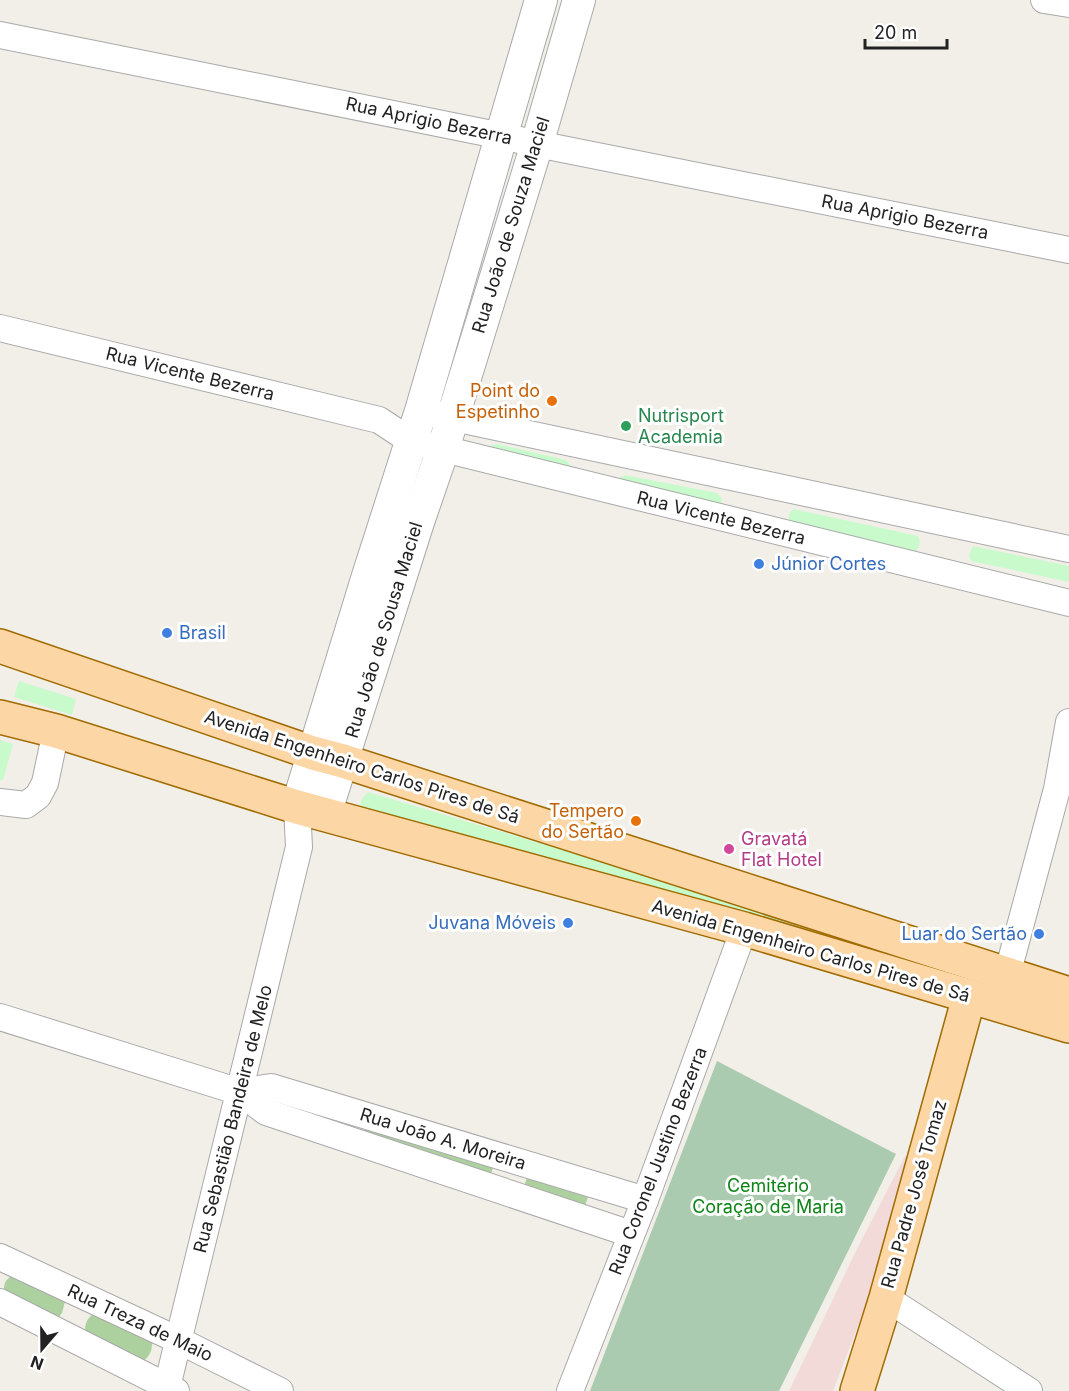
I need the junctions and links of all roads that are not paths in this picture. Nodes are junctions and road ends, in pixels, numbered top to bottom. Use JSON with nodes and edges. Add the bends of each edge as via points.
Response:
{"nodes":[{"id":1,"x":541,"y":0,"type":"edge"},
{"id":2,"x":579,"y":0,"type":"edge"},
{"id":3,"x":1044,"y":0,"type":"edge"},
{"id":4,"x":1069,"y":4,"type":"edge"},
{"id":5,"x":0,"y":35,"type":"edge"},
{"id":6,"x":502,"y":136,"type":"junction"},
{"id":7,"x":537,"y":144,"type":"junction"},
{"id":8,"x":1069,"y":250,"type":"edge"},
{"id":9,"x":0,"y":328,"type":"edge"},
{"id":10,"x":421,"y":411,"type":"junction"},
{"id":11,"x":452,"y":418,"type":"junction"},
{"id":12,"x":379,"y":420,"type":"junction"},
{"id":13,"x":411,"y":441,"type":"junction"},
{"id":14,"x":443,"y":449,"type":"junction"},
{"id":15,"x":1069,"y":549,"type":"edge"},
{"id":16,"x":1069,"y":603,"type":"edge"},
{"id":17,"x":0,"y":646,"type":"edge"},
{"id":18,"x":0,"y":717,"type":"edge"},
{"id":19,"x":1069,"y":722,"type":"edge"},
{"id":20,"x":56,"y":731,"type":"junction"},
{"id":21,"x":328,"y":757,"type":"junction"},
{"id":22,"x":1063,"y":790,"type":"edge"},
{"id":23,"x":0,"y":802,"type":"edge"},
{"id":24,"x":311,"y":811,"type":"junction"},
{"id":25,"x":299,"y":847,"type":"joint"},
{"id":26,"x":744,"y":929,"type":"junction"},
{"id":27,"x":1007,"y":975,"type":"junction"},
{"id":28,"x":1069,"y":994,"type":"edge"},
{"id":29,"x":969,"y":997,"type":"junction"},
{"id":30,"x":0,"y":1017,"type":"edge"},
{"id":31,"x":1069,"y":1026,"type":"edge"},
{"id":32,"x":240,"y":1092,"type":"junction"},
{"id":33,"x":645,"y":1200,"type":"junction"},
{"id":34,"x":631,"y":1234,"type":"junction"},
{"id":35,"x":0,"y":1257,"type":"edge"},
{"id":36,"x":886,"y":1298,"type":"junction"},
{"id":37,"x":0,"y":1302,"type":"edge"},
{"id":38,"x":178,"y":1340,"type":"junction"},
{"id":39,"x":170,"y":1389,"type":"edge"},
{"id":40,"x":280,"y":1391,"type":"edge"},
{"id":41,"x":570,"y":1391,"type":"edge"},
{"id":42,"x":857,"y":1391,"type":"edge"},
{"id":43,"x":1029,"y":1391,"type":"edge"}],
"edges":[{"from":1,"to":6,"type":"street","name":"Rua João de Souza Maciel"},
{"from":2,"to":7,"type":"street","name":"Rua João de Souza Maciel"},
{"from":3,"to":4,"type":"street"},
{"from":5,"to":6,"type":"street","name":"Rua Aprigio Bezerra"},
{"from":6,"to":7,"type":"street","name":"Rua Aprigio Bezerra"},
{"from":6,"to":10,"type":"street","name":"Rua João de Souza Maciel"},
{"from":7,"to":8,"type":"street","name":"Rua Aprigio Bezerra"},
{"from":7,"to":11,"type":"street","name":"Rua João de Souza Maciel"},
{"from":9,"to":12,"type":"street","name":"Rua Vicente Bezerra"},
{"from":10,"to":11,"type":"street","name":"Rua Vicente Bezerra"},
{"from":10,"to":12,"type":"street","name":"Rua Vicente Bezerra"},
{"from":10,"to":13,"type":"street","name":"Rua João de Souza Maciel"},
{"from":11,"to":14,"type":"street","name":"Rua João de Souza Maciel"},
{"from":11,"to":15,"type":"street","name":"Rua Vicente Bezerra"},
{"from":12,"to":13,"type":"street","name":"Rua Vicente Bezerra"},
{"from":13,"to":14,"type":"street","name":"Rua Vicente Bezerra"},
{"from":13,"to":21,"type":"street","name":"Rua João de Sousa Maciel"},
{"from":14,"to":16,"type":"street","name":"Rua Vicente Bezerra"},
{"from":14,"to":21,"type":"street","name":"Rua João de Sousa Maciel"},
{"from":17,"to":21,"type":"main road","name":"Avenida Engenheiro Carlos Pires de Sá"},
{"from":18,"to":20,"type":"main road","name":"Avenida Engenheiro Carlos Pires de Sá"},
{"from":19,"to":22,"type":"street"},
{"from":20,"to":23,"type":"street","via":[[45,783],[38,796],[26,805]]},
{"from":20,"to":24,"type":"main road","name":"Avenida Engenheiro Carlos Pires de Sá"},
{"from":21,"to":24,"type":"street","name":"Rua João de Sousa Maciel"},
{"from":21,"to":27,"type":"main road","name":"Avenida Engenheiro Carlos Pires de Sá"},
{"from":22,"to":27,"type":"street"},
{"from":24,"to":25,"type":"street","name":"Rua João de Sousa Maciel"},
{"from":24,"to":26,"type":"main road","name":"Avenida Engenheiro Carlos Pires de Sá"},
{"from":25,"to":32,"type":"street","name":"Rua Sebastião Bandeira de Melo"},
{"from":26,"to":29,"type":"main road","name":"Avenida Engenheiro Carlos Pires de Sá"},
{"from":26,"to":33,"type":"street","name":"Rua Coronel Justino Bezerra"},
{"from":27,"to":28,"type":"main road","name":"Avenida Engenheiro Carlos Pires de Sá"},
{"from":29,"to":31,"type":"main road","name":"Avenida Engenheiro Carlos Pires de Sá"},
{"from":29,"to":36,"type":"main road","name":"Rua Padre José Tomaz"},
{"from":30,"to":32,"type":"street","name":"Rua João A. Moreira"},
{"from":32,"to":33,"type":"street","name":"Rua João A. Moreira","via":[[271,1087]]},
{"from":32,"to":34,"type":"street","name":"Rua João A. Moreira","via":[[267,1112]]},
{"from":32,"to":38,"type":"street","name":"Rua Sebastião Bandeira de Melo"},
{"from":33,"to":34,"type":"street","name":"Rua Coronel Justino Bezerra"},
{"from":34,"to":41,"type":"street","name":"Rua Coronel Justino Bezerra"},
{"from":35,"to":38,"type":"street","name":"Rua Treza de Maio"},
{"from":36,"to":42,"type":"main road","name":"Rua Padre José Tomaz"},
{"from":36,"to":43,"type":"street"},
{"from":37,"to":39,"type":"street"},
{"from":38,"to":39,"type":"street","name":"Rua Sebastião Bandeira de Melo"},
{"from":38,"to":40,"type":"street","name":"Rua Treza de Maio"}]}
